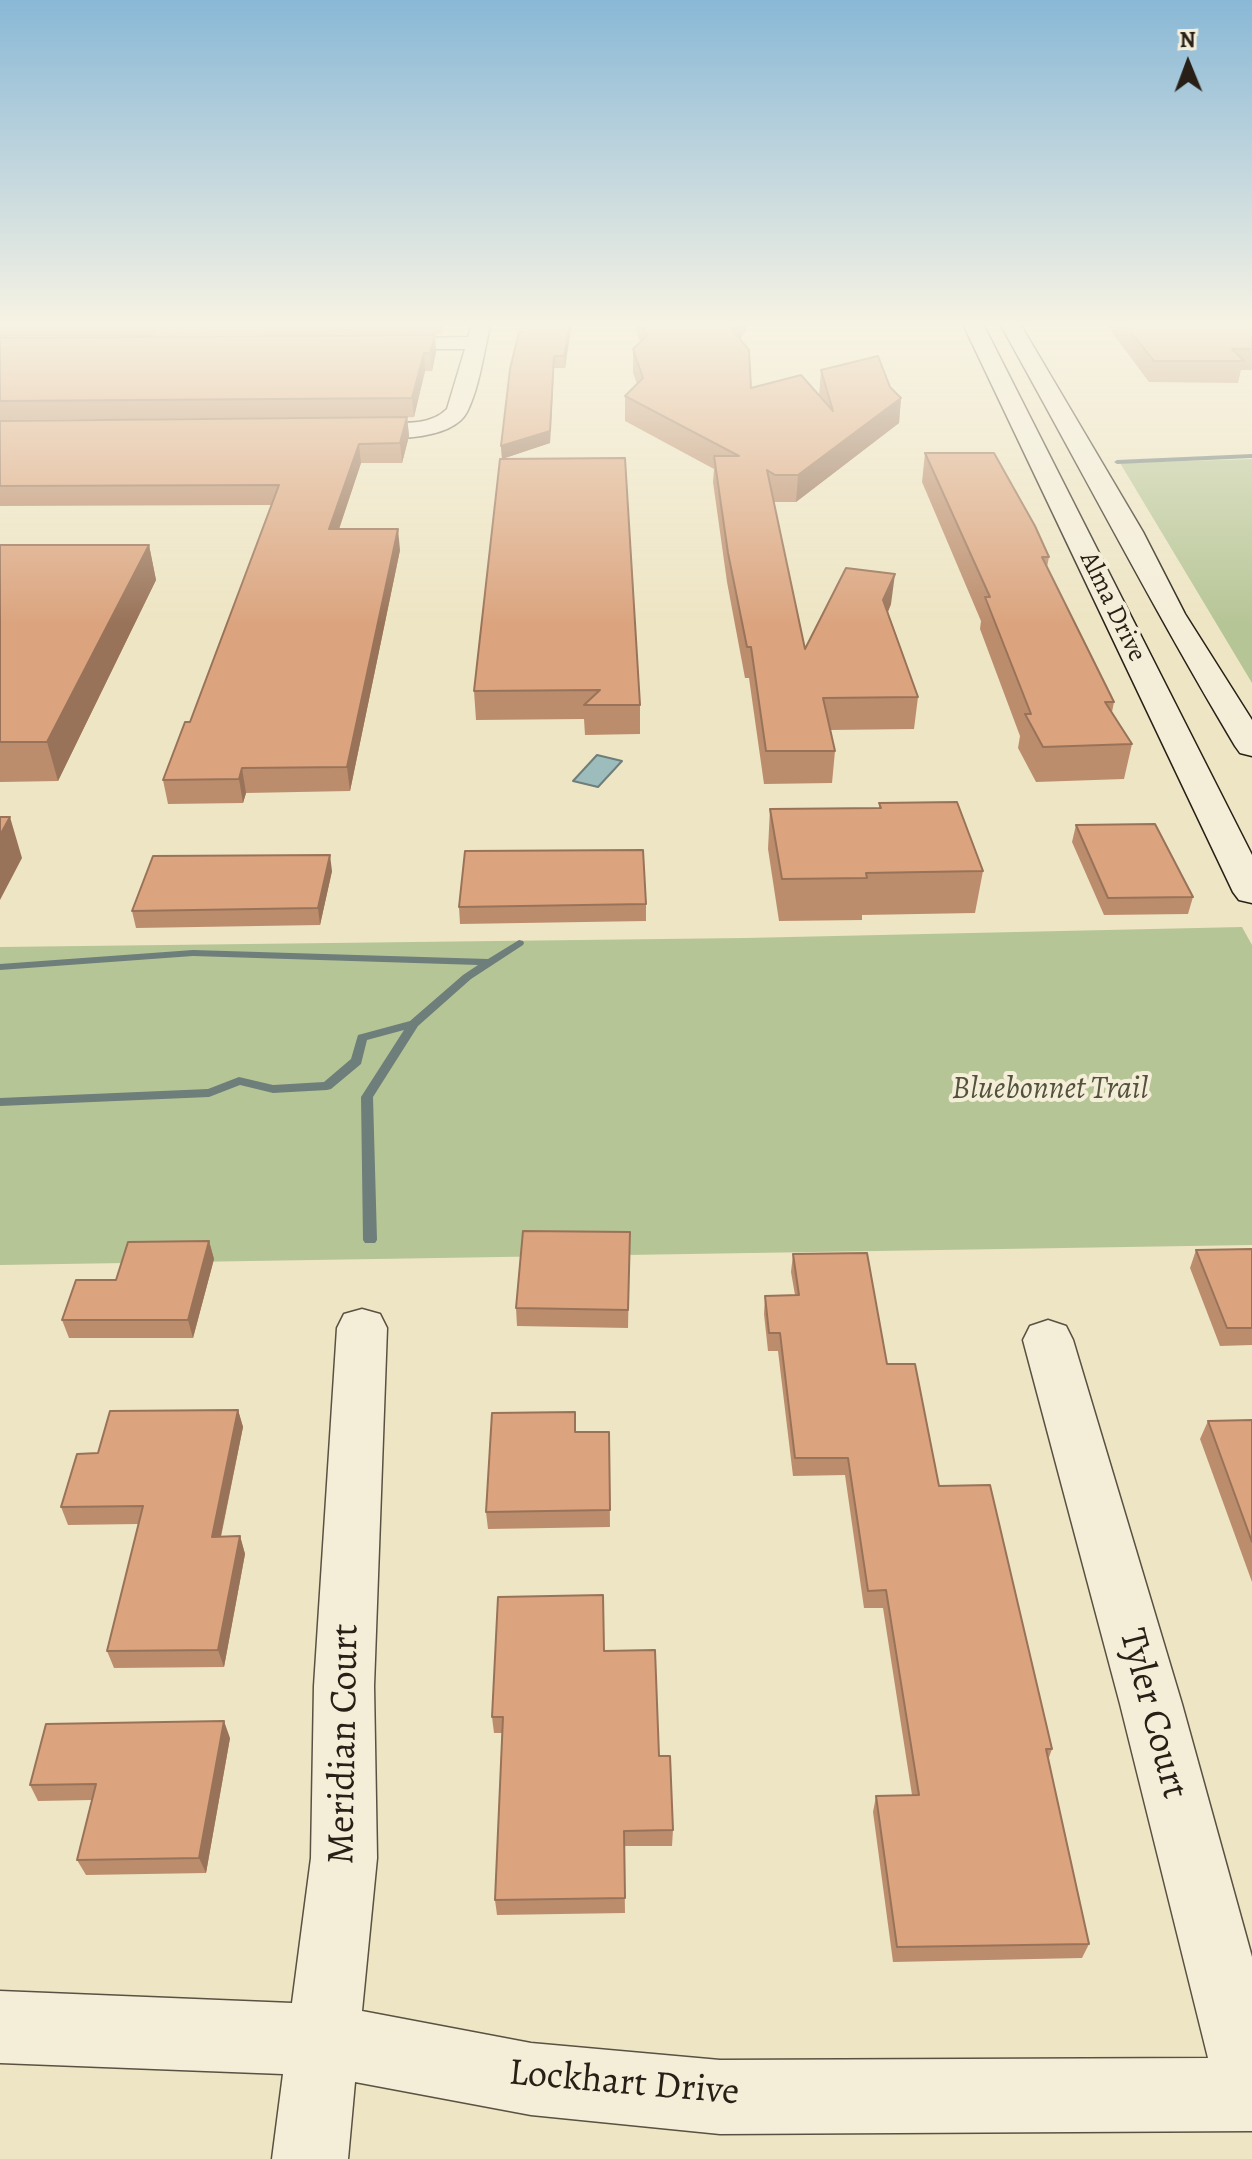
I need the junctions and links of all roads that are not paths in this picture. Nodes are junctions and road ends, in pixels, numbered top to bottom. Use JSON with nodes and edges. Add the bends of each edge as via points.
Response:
{"nodes":[{"id":1,"x":444,"y":423,"type":"edge"},
{"id":2,"x":1022,"y":423,"type":"edge"},
{"id":3,"x":1066,"y":423,"type":"edge"},
{"id":4,"x":324,"y":429,"type":"edge"},
{"id":5,"x":1252,"y":746,"type":"edge"},
{"id":6,"x":1252,"y":892,"type":"edge"},
{"id":7,"x":362,"y":1328,"type":"dead end"},
{"id":8,"x":1048,"y":1340,"type":"dead end"},
{"id":9,"x":0,"y":2027,"type":"edge"},
{"id":10,"x":323,"y":2040,"type":"junction"},
{"id":11,"x":1252,"y":2091,"type":"edge"},
{"id":12,"x":310,"y":2159,"type":"edge"}],
"edges":[{"from":1,"to":4,"type":"street"},
{"from":2,"to":6,"type":"main road","name":"Alma Drive"},
{"from":3,"to":5,"type":"main road","name":"Alma Drive","via":[[1171,614]]},
{"from":7,"to":10,"type":"street","name":"Meridian Court","via":[[344,1686],[344,1858]]},
{"from":8,"to":11,"type":"street","name":"Tyler Court"},
{"from":9,"to":10,"type":"street","name":"Lockhart Drive"},
{"from":10,"to":11,"type":"street","name":"Lockhart Drive","via":[[531,2079],[720,2097]]},
{"from":10,"to":12,"type":"street","name":"Meridian Court"}]}
